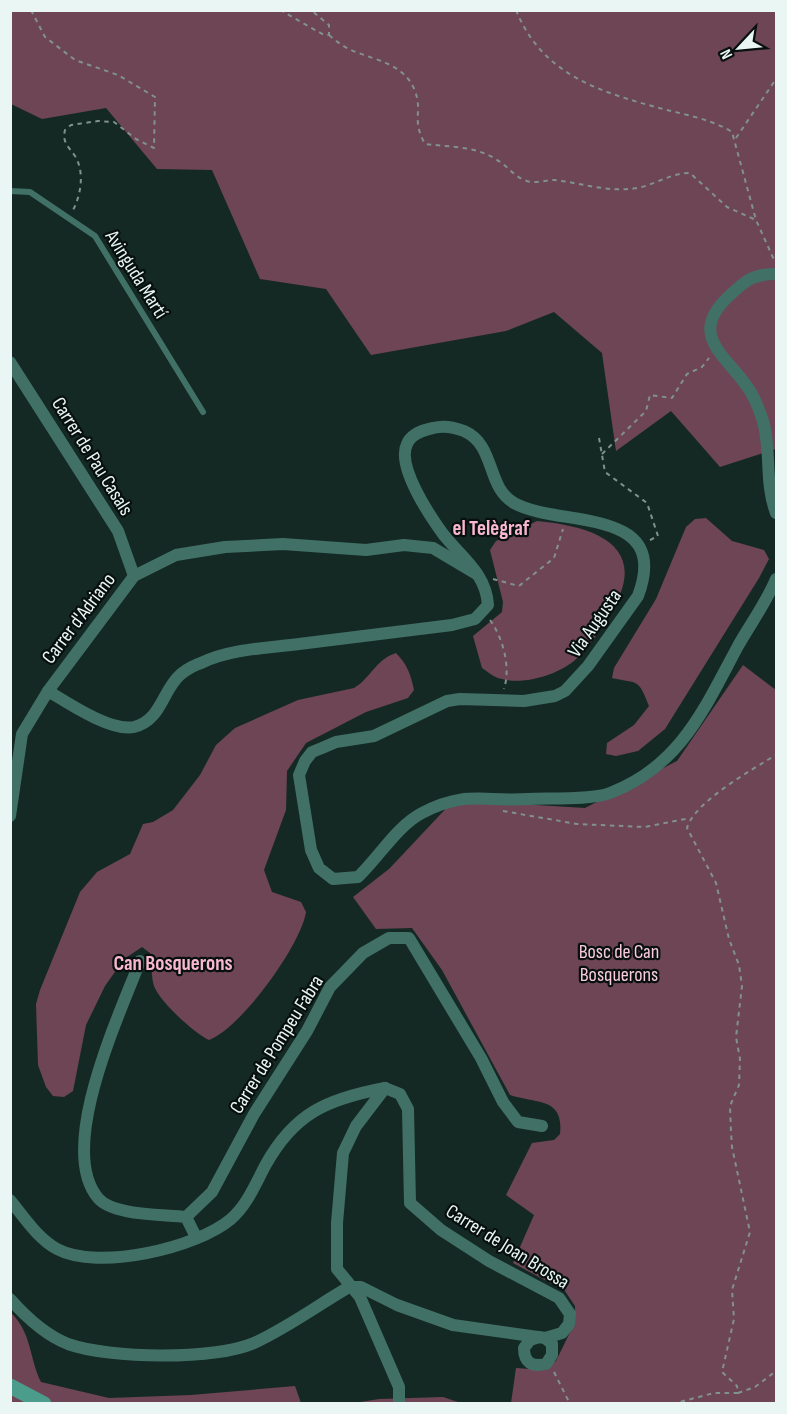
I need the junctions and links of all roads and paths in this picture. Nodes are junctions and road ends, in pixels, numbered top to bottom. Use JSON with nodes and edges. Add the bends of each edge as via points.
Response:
{"nodes":[{"id":1,"x":31,"y":10,"type":"edge"},
{"id":2,"x":280,"y":10,"type":"edge"},
{"id":3,"x":311,"y":10,"type":"edge"},
{"id":4,"x":516,"y":10,"type":"edge"},
{"id":5,"x":329,"y":35,"type":"junction"},
{"id":6,"x":777,"y":79,"type":"edge"},
{"id":7,"x":736,"y":138,"type":"junction"},
{"id":8,"x":10,"y":191,"type":"edge"},
{"id":9,"x":69,"y":217,"type":"junction"},
{"id":10,"x":756,"y":220,"type":"junction"},
{"id":11,"x":775,"y":260,"type":"edge"},
{"id":12,"x":777,"y":264,"type":"edge"},
{"id":13,"x":777,"y":274,"type":"edge"},
{"id":14,"x":716,"y":351,"type":"junction"},
{"id":15,"x":10,"y":362,"type":"edge"},
{"id":16,"x":203,"y":412,"type":"dead end"},
{"id":17,"x":599,"y":438,"type":"dead end"},
{"id":18,"x":602,"y":454,"type":"junction"},
{"id":19,"x":777,"y":513,"type":"edge"},
{"id":20,"x":566,"y":516,"type":"junction"},
{"id":21,"x":638,"y":547,"type":"junction"},
{"id":22,"x":479,"y":575,"type":"junction"},
{"id":23,"x":134,"y":576,"type":"junction"},
{"id":24,"x":777,"y":579,"type":"edge"},
{"id":25,"x":483,"y":610,"type":"junction"},
{"id":26,"x":48,"y":691,"type":"junction"},
{"id":27,"x":500,"y":701,"type":"junction"},
{"id":28,"x":777,"y":755,"type":"edge"},
{"id":29,"x":488,"y":799,"type":"junction"},
{"id":30,"x":10,"y":816,"type":"edge"},
{"id":31,"x":690,"y":818,"type":"junction"},
{"id":32,"x":140,"y":961,"type":"dead end"},
{"id":33,"x":385,"y":1088,"type":"junction"},
{"id":34,"x":542,"y":1126,"type":"dead end"},
{"id":35,"x":10,"y":1200,"type":"edge"},
{"id":36,"x":186,"y":1216,"type":"junction"},
{"id":37,"x":196,"y":1237,"type":"junction"},
{"id":38,"x":350,"y":1287,"type":"junction"},
{"id":39,"x":10,"y":1299,"type":"edge"},
{"id":40,"x":542,"y":1338,"type":"junction"},
{"id":41,"x":546,"y":1364,"type":"junction"},
{"id":42,"x":777,"y":1371,"type":"edge"},
{"id":43,"x":10,"y":1386,"type":"edge"},
{"id":44,"x":738,"y":1393,"type":"junction"},
{"id":45,"x":44,"y":1404,"type":"edge"},
{"id":46,"x":399,"y":1404,"type":"edge"},
{"id":47,"x":570,"y":1404,"type":"edge"},
{"id":48,"x":672,"y":1404,"type":"edge"}],
"edges":[{"from":1,"to":9,"type":"path","via":[[45,37],[75,60],[118,75],[155,97],[154,148],[114,122],[71,125],[65,130],[66,145],[80,167],[80,197]]},
{"from":2,"to":5,"type":"path"},
{"from":3,"to":5,"type":"path","via":[[329,25]]},
{"from":4,"to":7,"type":"path","via":[[530,38],[560,70],[724,127]]},
{"from":5,"to":10,"type":"path","via":[[344,47],[396,68],[410,80],[416,93],[417,129],[425,144],[482,152],[528,182],[553,180],[626,190],[690,173],[727,207]]},
{"from":6,"to":7,"type":"path"},
{"from":7,"to":10,"type":"path"},
{"from":8,"to":9,"type":"lane","name":"Avinguda Martí","via":[[30,192]]},
{"from":9,"to":16,"type":"lane","name":"Avinguda Martí","via":[[95,236]]},
{"from":10,"to":11,"type":"path"},
{"from":11,"to":12,"type":"path"},
{"from":13,"to":14,"type":"street","via":[[757,274],[724,301],[714,314],[710,332]]},
{"from":14,"to":18,"type":"path","via":[[702,367],[687,374],[672,398],[650,395],[646,411]]},
{"from":14,"to":19,"type":"street","via":[[746,385],[761,416]]},
{"from":15,"to":23,"type":"street","name":"Carrer de Pau Casals","via":[[118,531]]},
{"from":17,"to":18,"type":"path"},
{"from":18,"to":21,"type":"path","via":[[605,472],[647,503],[658,536]]},
{"from":20,"to":21,"type":"street","via":[[601,521],[621,530]]},
{"from":20,"to":22,"type":"path","via":[[554,558],[519,586]]},
{"from":20,"to":22,"type":"street","via":[[526,507],[507,497],[485,449],[471,435],[454,427],[420,431],[407,444],[405,464],[409,474],[442,533]]},
{"from":21,"to":27,"type":"street","name":"Via Augusta","via":[[645,568],[638,596],[575,682],[555,696]]},
{"from":22,"to":23,"type":"street","name":"Carrer d'Adriano","via":[[433,548],[404,545],[366,550],[283,544],[176,555]]},
{"from":22,"to":25,"type":"street","via":[[487,593],[488,605]]},
{"from":23,"to":26,"type":"street","name":"Carrer d'Adriano"},
{"from":24,"to":29,"type":"street","name":"Via Augusta","via":[[699,720],[650,770],[607,794]]},
{"from":25,"to":26,"type":"street","via":[[475,620],[452,625],[255,649],[202,662],[181,674],[148,721],[135,727],[122,728],[105,722]]},
{"from":25,"to":27,"type":"path","via":[[500,638],[504,655],[506,682]]},
{"from":26,"to":30,"type":"street","name":"Carrer d'Adriano","via":[[22,734]]},
{"from":27,"to":29,"type":"street","name":"Via Augusta","via":[[447,701],[374,736],[336,742],[312,752],[299,775],[311,850],[319,868],[333,879],[357,876],[419,814],[458,798]]},
{"from":28,"to":31,"type":"path","via":[[747,772]]},
{"from":29,"to":31,"type":"path","via":[[505,812],[577,824],[645,827]]},
{"from":31,"to":44,"type":"path","via":[[687,828],[716,883],[729,939],[740,965],[742,986],[736,1037],[740,1085],[730,1106],[732,1147],[750,1232],[732,1290],[734,1319],[722,1372]]},
{"from":32,"to":36,"type":"street","via":[[100,1070],[85,1125],[83,1155],[87,1177],[98,1198],[120,1210]]},
{"from":33,"to":37,"type":"street","via":[[337,1099],[309,1113],[283,1135],[247,1201],[230,1220]]},
{"from":33,"to":38,"type":"street","via":[[356,1126],[343,1153],[336,1223],[337,1269]]},
{"from":33,"to":40,"type":"street","name":"Carrer de Joan Brossa","via":[[400,1094],[408,1109],[410,1203],[451,1237],[566,1305],[569,1324],[562,1333]]},
{"from":34,"to":36,"type":"street","name":"Carrer de Pompeu Fabra","via":[[519,1122],[508,1109],[409,938],[389,938],[363,953],[330,987],[212,1192]]},
{"from":35,"to":37,"type":"street","via":[[30,1226],[58,1250],[84,1256],[124,1258],[160,1251]]},
{"from":36,"to":37,"type":"street"},
{"from":38,"to":39,"type":"street","via":[[254,1343],[216,1354],[167,1355],[68,1344],[30,1321]]},
{"from":38,"to":40,"type":"street","via":[[361,1287],[396,1305],[453,1325]]},
{"from":38,"to":46,"type":"street","via":[[360,1297],[399,1387]]},
{"from":40,"to":41,"type":"street","via":[[552,1344],[552,1355]]},
{"from":40,"to":41,"type":"street","via":[[530,1340],[524,1357],[529,1364]]},
{"from":41,"to":47,"type":"path"},
{"from":42,"to":44,"type":"path","via":[[755,1387]]},
{"from":43,"to":45,"type":"street"},
{"from":44,"to":48,"type":"path","via":[[714,1393]]}]}
